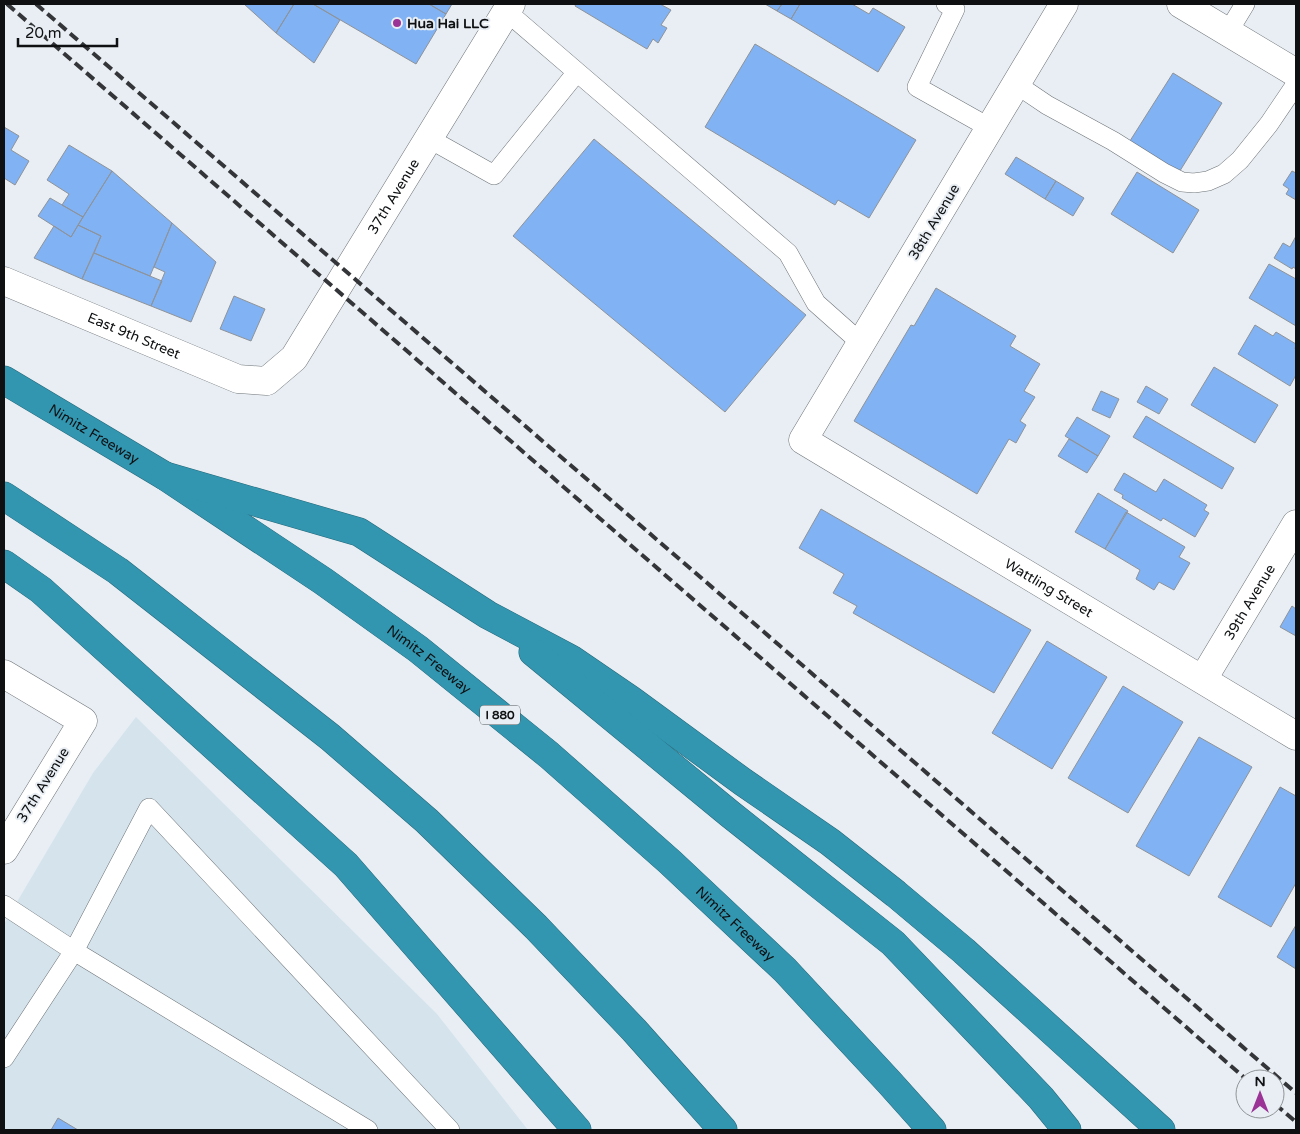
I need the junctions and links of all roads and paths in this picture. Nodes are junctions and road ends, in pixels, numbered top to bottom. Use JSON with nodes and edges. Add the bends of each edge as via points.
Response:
{"nodes":[{"id":1,"x":946,"y":4,"type":"edge"},
{"id":2,"x":1064,"y":4,"type":"edge"},
{"id":3,"x":1181,"y":4,"type":"edge"},
{"id":4,"x":1245,"y":4,"type":"edge"},
{"id":5,"x":508,"y":8,"type":"edge"},
{"id":6,"x":1228,"y":32,"type":"junction"},
{"id":7,"x":577,"y":72,"type":"junction"},
{"id":8,"x":1296,"y":73,"type":"edge"},
{"id":9,"x":1016,"y":84,"type":"junction"},
{"id":10,"x":1296,"y":84,"type":"edge"},
{"id":11,"x":990,"y":128,"type":"junction"},
{"id":12,"x":428,"y":138,"type":"junction"},
{"id":13,"x":4,"y":281,"type":"edge"},
{"id":14,"x":861,"y":343,"type":"junction"},
{"id":15,"x":4,"y":380,"type":"edge"},
{"id":16,"x":267,"y":381,"type":"joint"},
{"id":17,"x":803,"y":440,"type":"joint"},
{"id":18,"x":165,"y":476,"type":"junction"},
{"id":19,"x":4,"y":496,"type":"edge"},
{"id":20,"x":1296,"y":524,"type":"edge"},
{"id":21,"x":4,"y":564,"type":"edge"},
{"id":22,"x":488,"y":616,"type":"junction"},
{"id":23,"x":4,"y":674,"type":"edge"},
{"id":24,"x":1202,"y":679,"type":"junction"},
{"id":25,"x":1296,"y":736,"type":"edge"},
{"id":26,"x":4,"y":850,"type":"edge"},
{"id":27,"x":4,"y":905,"type":"edge"},
{"id":28,"x":74,"y":951,"type":"junction"},
{"id":29,"x":4,"y":1058,"type":"edge"},
{"id":30,"x":368,"y":1130,"type":"edge"},
{"id":31,"x":450,"y":1130,"type":"edge"},
{"id":32,"x":578,"y":1130,"type":"edge"},
{"id":33,"x":723,"y":1130,"type":"edge"},
{"id":34,"x":932,"y":1130,"type":"edge"},
{"id":35,"x":1067,"y":1130,"type":"edge"},
{"id":36,"x":1162,"y":1130,"type":"edge"}],
"edges":[{"from":1,"to":11,"type":"lane","via":[[955,9],[917,87]]},
{"from":2,"to":9,"type":"street","name":"38th Avenue"},
{"from":3,"to":6,"type":"street"},
{"from":4,"to":6,"type":"lane"},
{"from":5,"to":7,"type":"lane"},
{"from":5,"to":12,"type":"street","name":"37th Avenue"},
{"from":6,"to":8,"type":"street"},
{"from":7,"to":12,"type":"lane","via":[[494,175]]},
{"from":7,"to":14,"type":"lane","via":[[788,253],[816,303]]},
{"from":9,"to":10,"type":"lane","via":[[1164,173],[1182,182],[1194,183],[1224,174],[1240,160]]},
{"from":9,"to":11,"type":"street","name":"38th Avenue"},
{"from":11,"to":14,"type":"street","name":"38th Avenue"},
{"from":12,"to":16,"type":"street","name":"37th Avenue","via":[[294,358]]},
{"from":13,"to":16,"type":"street","name":"East 9th Street","via":[[238,379]]},
{"from":14,"to":17,"type":"street","name":"38th Avenue"},
{"from":15,"to":18,"type":"highway","name":"Nimitz Freeway","number":"I 880"},
{"from":17,"to":24,"type":"street","name":"Wattling Street"},
{"from":18,"to":22,"type":"highway","via":[[358,532]]},
{"from":18,"to":34,"type":"highway","name":"Nimitz Freeway","number":"I 880","via":[[323,581],[418,649],[549,755],[785,970]]},
{"from":19,"to":33,"type":"highway","via":[[118,571],[330,737],[427,821],[543,934]]},
{"from":20,"to":24,"type":"street","name":"39th Avenue"},
{"from":21,"to":32,"type":"highway","via":[[41,590],[346,865]]},
{"from":22,"to":35,"type":"highway","via":[[893,943],[1041,1098]]},
{"from":22,"to":36,"type":"highway","via":[[571,659],[830,842],[964,951]]},
{"from":23,"to":26,"type":"street","name":"37th Avenue","via":[[83,721]]},
{"from":24,"to":25,"type":"street","name":"Wattling Street"},
{"from":27,"to":28,"type":"lane"},
{"from":28,"to":29,"type":"lane"},
{"from":28,"to":30,"type":"lane"},
{"from":28,"to":31,"type":"lane","via":[[149,808]]}]}
